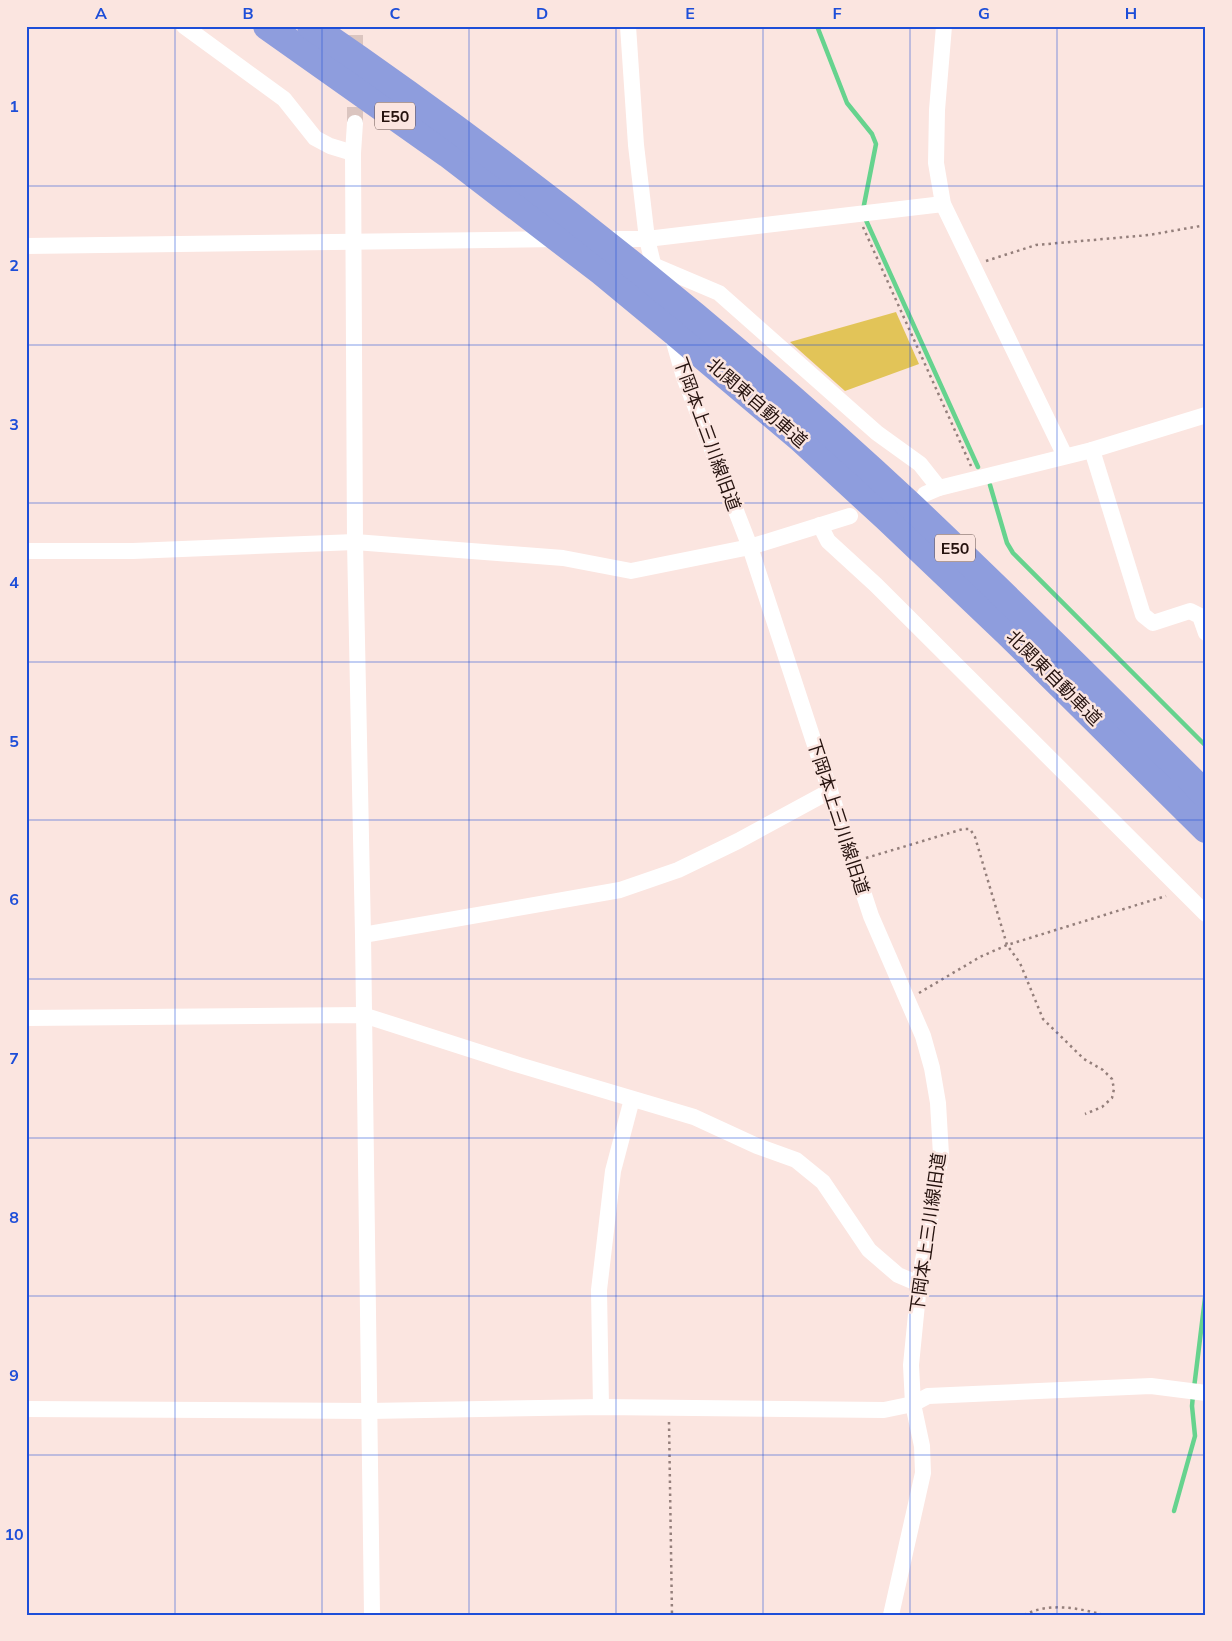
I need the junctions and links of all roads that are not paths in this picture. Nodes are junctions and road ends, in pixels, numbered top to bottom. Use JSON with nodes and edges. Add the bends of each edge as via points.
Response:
{"nodes":[{"id":1,"x":184,"y":26,"type":"edge"},
{"id":2,"x":267,"y":26,"type":"edge"},
{"id":3,"x":311,"y":26,"type":"edge"},
{"id":4,"x":628,"y":26,"type":"edge"},
{"id":5,"x":944,"y":26,"type":"edge"},
{"id":6,"x":355,"y":123,"type":"tunnel mouth"},
{"id":7,"x":352,"y":153,"type":"junction"},
{"id":8,"x":943,"y":204,"type":"junction"},
{"id":9,"x":647,"y":238,"type":"junction"},
{"id":10,"x":354,"y":241,"type":"junction"},
{"id":11,"x":26,"y":246,"type":"edge"},
{"id":12,"x":653,"y":265,"type":"junction"},
{"id":13,"x":1206,"y":415,"type":"edge"},
{"id":14,"x":1092,"y":450,"type":"junction"},
{"id":15,"x":1065,"y":456,"type":"junction"},
{"id":16,"x":850,"y":516,"type":"dead end"},
{"id":17,"x":820,"y":525,"type":"junction"},
{"id":18,"x":355,"y":542,"type":"junction"},
{"id":19,"x":750,"y":546,"type":"junction"},
{"id":20,"x":26,"y":551,"type":"edge"},
{"id":21,"x":1206,"y":633,"type":"edge"},
{"id":22,"x":830,"y":790,"type":"junction"},
{"id":23,"x":1206,"y":795,"type":"edge"},
{"id":24,"x":1206,"y":828,"type":"edge"},
{"id":25,"x":1206,"y":914,"type":"edge"},
{"id":26,"x":363,"y":935,"type":"junction"},
{"id":27,"x":364,"y":1015,"type":"junction"},
{"id":28,"x":26,"y":1018,"type":"edge"},
{"id":29,"x":632,"y":1099,"type":"junction"},
{"id":30,"x":919,"y":1284,"type":"junction"},
{"id":31,"x":1206,"y":1393,"type":"edge"},
{"id":32,"x":913,"y":1404,"type":"junction"},
{"id":33,"x":601,"y":1407,"type":"junction"},
{"id":34,"x":26,"y":1409,"type":"edge"},
{"id":35,"x":369,"y":1411,"type":"junction"},
{"id":36,"x":372,"y":1615,"type":"edge"},
{"id":37,"x":891,"y":1615,"type":"edge"}],
"edges":[{"from":1,"to":7,"type":"street","via":[[284,99],[315,138]]},
{"from":2,"to":24,"type":"highway","name":"北関東自動車道","number":"E50","via":[[521,209],[704,356],[800,438],[937,565]]},
{"from":3,"to":23,"type":"highway","name":"北関東自動車道","number":"E50","via":[[463,135],[692,314],[911,506]]},
{"from":4,"to":9,"type":"street","name":"下岡本上三川線旧道","via":[[636,145]]},
{"from":5,"to":8,"type":"street","via":[[936,163]]},
{"from":6,"to":7,"type":"street"},
{"from":7,"to":10,"type":"street"},
{"from":8,"to":9,"type":"street"},
{"from":8,"to":15,"type":"street"},
{"from":9,"to":10,"type":"street"},
{"from":9,"to":12,"type":"street","name":"下岡本上三川線旧道"},
{"from":10,"to":11,"type":"street"},
{"from":10,"to":18,"type":"street"},
{"from":12,"to":15,"type":"street","via":[[718,293],[877,434],[920,464],[932,491]]},
{"from":12,"to":19,"type":"street","name":"下岡本上三川線旧道","via":[[684,377]]},
{"from":13,"to":14,"type":"street"},
{"from":14,"to":15,"type":"street"},
{"from":14,"to":21,"type":"street","via":[[1142,615],[1153,623],[1190,611],[1200,616]]},
{"from":16,"to":17,"type":"street"},
{"from":17,"to":19,"type":"street"},
{"from":17,"to":25,"type":"street","via":[[828,541]]},
{"from":18,"to":19,"type":"street","via":[[563,558],[631,571]]},
{"from":18,"to":20,"type":"street","via":[[133,551]]},
{"from":18,"to":26,"type":"street"},
{"from":19,"to":22,"type":"street","name":"下岡本上三川線旧道"},
{"from":22,"to":26,"type":"street","via":[[678,870],[620,890]]},
{"from":22,"to":30,"type":"street","name":"下岡本上三川線旧道","via":[[870,916],[923,1036],[932,1068],[941,1155]]},
{"from":26,"to":27,"type":"street"},
{"from":27,"to":28,"type":"street"},
{"from":27,"to":29,"type":"street"},
{"from":27,"to":35,"type":"street"},
{"from":29,"to":30,"type":"street","via":[[694,1117],[796,1160],[823,1182],[870,1250],[898,1275]]},
{"from":29,"to":33,"type":"street","via":[[613,1171],[598,1290]]},
{"from":30,"to":32,"type":"street","name":"下岡本上三川線旧道","via":[[911,1364]]},
{"from":31,"to":32,"type":"street","via":[[1151,1386],[928,1396]]},
{"from":32,"to":33,"type":"street","via":[[884,1410]]},
{"from":32,"to":37,"type":"street","name":"下岡本上三川線旧道","via":[[922,1446],[923,1473]]},
{"from":33,"to":35,"type":"street"},
{"from":34,"to":35,"type":"street"},
{"from":35,"to":36,"type":"street"}]}
